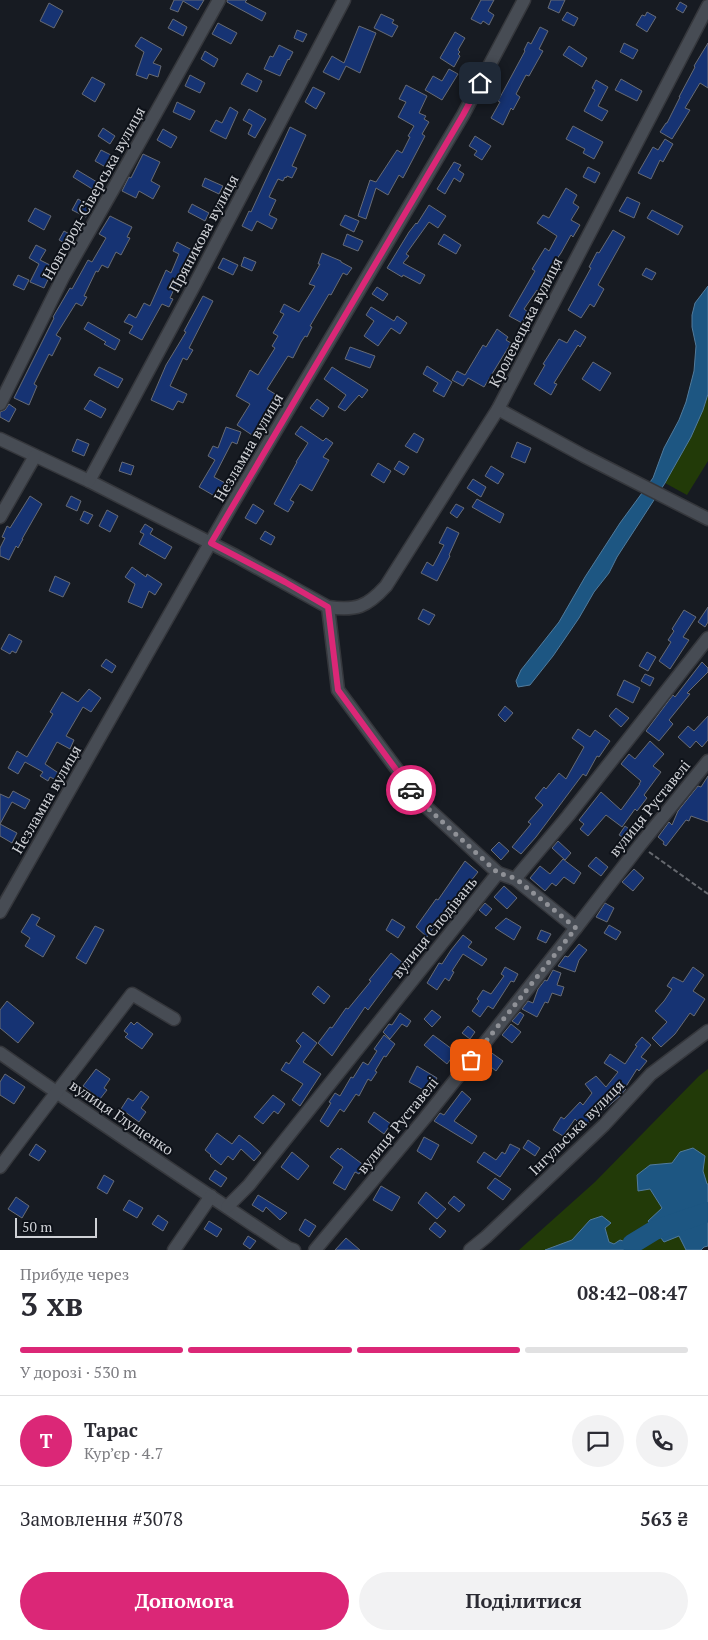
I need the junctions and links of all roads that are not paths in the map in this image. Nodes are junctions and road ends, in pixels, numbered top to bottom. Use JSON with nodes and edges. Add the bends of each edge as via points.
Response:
{"nodes":[{"id":1,"x":219,"y":0,"type":"edge"},
{"id":2,"x":344,"y":0,"type":"edge"},
{"id":3,"x":524,"y":0,"type":"edge"},
{"id":4,"x":708,"y":6,"type":"edge"},
{"id":5,"x":0,"y":404,"type":"edge"},
{"id":6,"x":498,"y":409,"type":"junction"},
{"id":7,"x":0,"y":439,"type":"edge"},
{"id":8,"x":36,"y":456,"type":"junction"},
{"id":9,"x":89,"y":481,"type":"junction"},
{"id":10,"x":0,"y":517,"type":"edge"},
{"id":11,"x":708,"y":519,"type":"edge"},
{"id":12,"x":211,"y":543,"type":"junction"},
{"id":13,"x":328,"y":607,"type":"junction"},
{"id":14,"x":708,"y":638,"type":"edge"},
{"id":15,"x":708,"y":761,"type":"edge"},
{"id":16,"x":498,"y":873,"type":"junction"},
{"id":17,"x":515,"y":878,"type":"junction"},
{"id":18,"x":0,"y":912,"type":"edge"},
{"id":19,"x":576,"y":928,"type":"junction"},
{"id":20,"x":174,"y":1018,"type":"dead end"},
{"id":21,"x":708,"y":1031,"type":"edge"},
{"id":22,"x":0,"y":1053,"type":"edge"},
{"id":23,"x":55,"y":1092,"type":"junction"},
{"id":24,"x":0,"y":1167,"type":"edge"},
{"id":25,"x":211,"y":1196,"type":"junction"},
{"id":26,"x":227,"y":1207,"type":"junction"},
{"id":27,"x":174,"y":1250,"type":"edge"},
{"id":28,"x":294,"y":1250,"type":"edge"},
{"id":29,"x":315,"y":1250,"type":"edge"},
{"id":30,"x":470,"y":1250,"type":"edge"}],
"edges":[{"from":1,"to":5,"type":"street","name":"Новгород-Сіверська вулиця","via":[[63,278]]},
{"from":2,"to":9,"type":"street","name":"Пряникова вулиця"},
{"from":3,"to":12,"type":"street","name":"Незламна вулиця","via":[[463,115]]},
{"from":4,"to":6,"type":"street","name":"Кролевецька вулиця"},
{"from":6,"to":11,"type":"street"},
{"from":6,"to":13,"type":"street","name":"Кролевецька вулиця","via":[[386,586],[375,598],[360,606]]},
{"from":7,"to":8,"type":"street"},
{"from":8,"to":9,"type":"street"},
{"from":8,"to":10,"type":"street"},
{"from":9,"to":12,"type":"street"},
{"from":12,"to":13,"type":"street"},
{"from":12,"to":18,"type":"street","name":"Незламна вулиця"},
{"from":13,"to":16,"type":"street","via":[[338,690],[422,803]]},
{"from":14,"to":17,"type":"street"},
{"from":15,"to":19,"type":"street","name":"вулиця Руставелі"},
{"from":16,"to":17,"type":"street","name":"вулиця Сподівань"},
{"from":16,"to":26,"type":"street","name":"вулиця Сподівань","via":[[249,1185]]},
{"from":17,"to":19,"type":"street"},
{"from":19,"to":29,"type":"street","name":"вулиця Руставелі"},
{"from":20,"to":23,"type":"street","via":[[132,994]]},
{"from":21,"to":30,"type":"street","name":"Інгульська вулиця","via":[[651,1074],[604,1125]]},
{"from":22,"to":23,"type":"street","name":"вулиця Глущенко"},
{"from":23,"to":24,"type":"street"},
{"from":23,"to":25,"type":"street","name":"вулиця Глущенко"},
{"from":25,"to":26,"type":"street","name":"вулиця Глущенко"},
{"from":25,"to":27,"type":"street"},
{"from":26,"to":28,"type":"street"}]}
